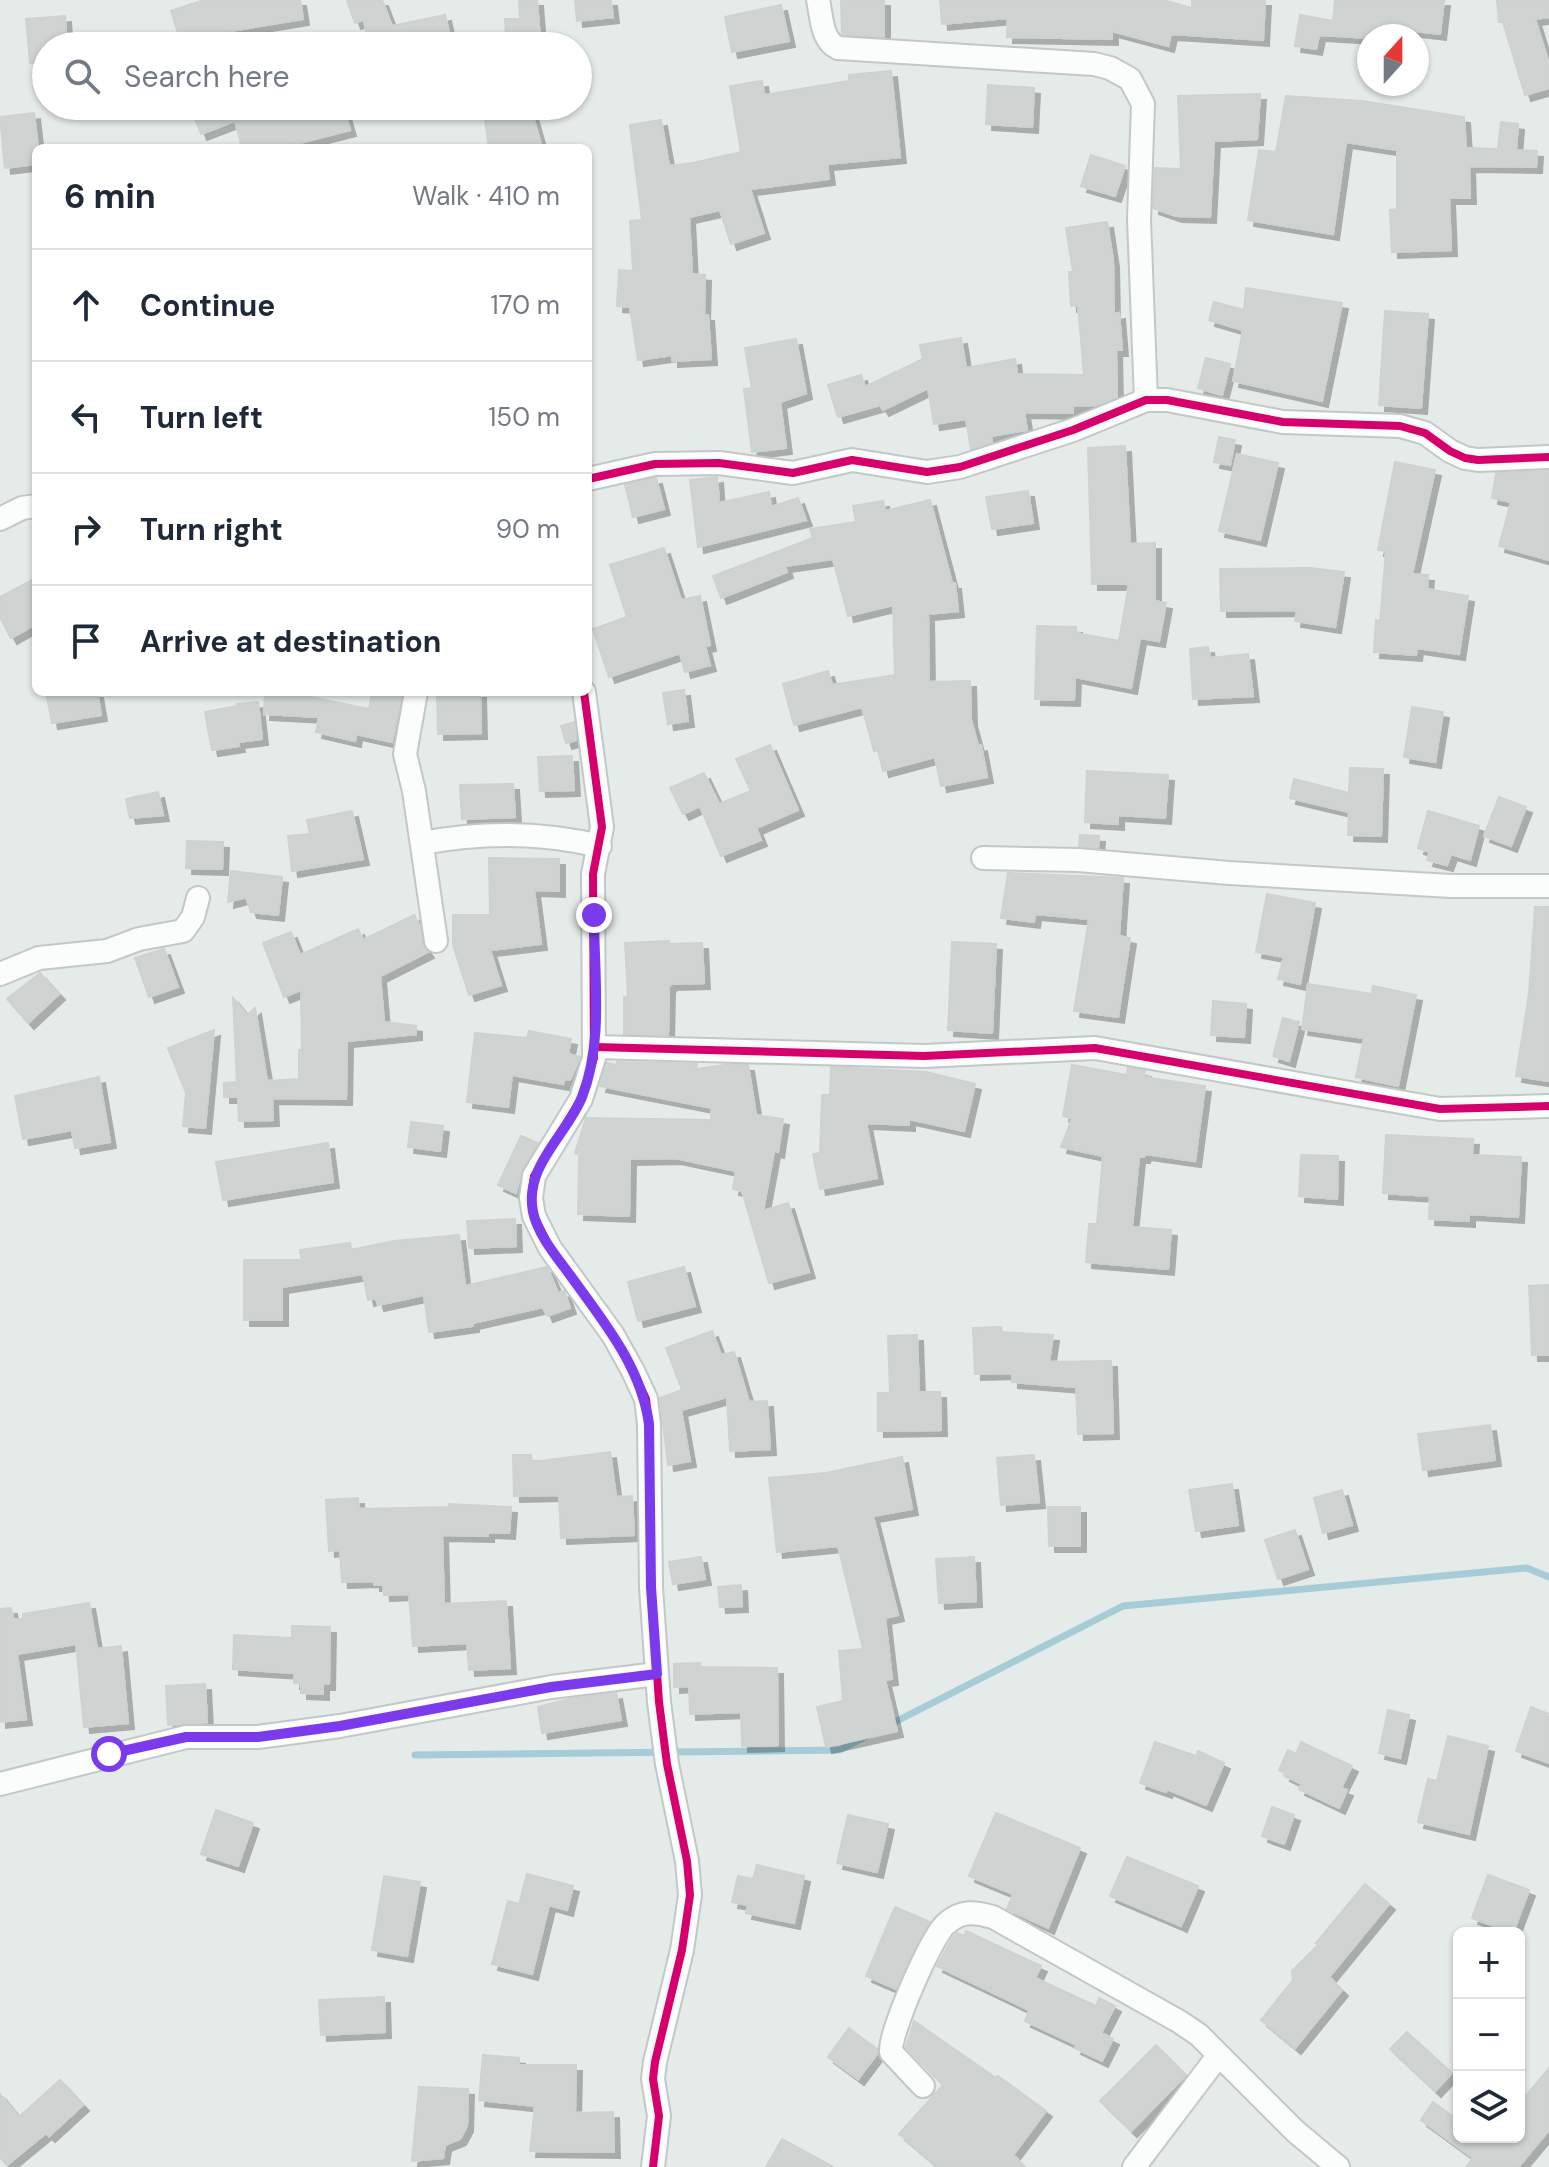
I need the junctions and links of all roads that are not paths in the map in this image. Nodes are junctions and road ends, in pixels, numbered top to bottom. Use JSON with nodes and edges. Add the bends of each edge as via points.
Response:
{"nodes":[{"id":1,"x":818,"y":0,"type":"edge"},
{"id":2,"x":1146,"y":400,"type":"junction"},
{"id":3,"x":1549,"y":457,"type":"edge"},
{"id":4,"x":592,"y":478,"type":"edge"},
{"id":5,"x":32,"y":507,"type":"edge"},
{"id":6,"x":0,"y":519,"type":"edge"},
{"id":7,"x":415,"y":696,"type":"edge"},
{"id":8,"x":585,"y":696,"type":"edge"},
{"id":9,"x":422,"y":843,"type":"junction"},
{"id":10,"x":600,"y":846,"type":"junction"},
{"id":11,"x":983,"y":858,"type":"dead end"},
{"id":12,"x":1549,"y":886,"type":"edge"},
{"id":13,"x":198,"y":898,"type":"dead end"},
{"id":14,"x":436,"y":941,"type":"dead end"},
{"id":15,"x":0,"y":974,"type":"edge"},
{"id":16,"x":595,"y":1047,"type":"junction"},
{"id":17,"x":1549,"y":1106,"type":"edge"},
{"id":18,"x":657,"y":1674,"type":"junction"},
{"id":19,"x":0,"y":1784,"type":"edge"},
{"id":20,"x":1218,"y":2056,"type":"junction"},
{"id":21,"x":923,"y":2086,"type":"dead end"},
{"id":22,"x":653,"y":2167,"type":"edge"},
{"id":23,"x":1134,"y":2167,"type":"edge"},
{"id":24,"x":1338,"y":2167,"type":"edge"}],
"edges":[{"from":1,"to":2,"type":"street","via":[[826,38],[838,48],[1094,64],[1130,79],[1143,104],[1139,219]]},
{"from":2,"to":3,"type":"street","via":[[1184,401],[1283,422],[1400,426],[1478,460]]},
{"from":2,"to":4,"type":"street","via":[[1073,430],[960,467],[927,472],[852,460],[793,473],[706,463],[655,464]]},
{"from":5,"to":6,"type":"street"},
{"from":7,"to":9,"type":"street","via":[[405,754]]},
{"from":8,"to":10,"type":"street","via":[[602,811]]},
{"from":9,"to":10,"type":"street","via":[[474,834]]},
{"from":9,"to":14,"type":"street"},
{"from":10,"to":16,"type":"street","via":[[593,874]]},
{"from":11,"to":12,"type":"street","via":[[1451,886]]},
{"from":13,"to":15,"type":"street","via":[[183,931],[86,955],[39,958]]},
{"from":16,"to":17,"type":"street","via":[[924,1056],[1095,1048],[1440,1109]]},
{"from":16,"to":18,"type":"street","via":[[581,1099],[534,1176],[531,1198],[550,1248],[613,1335],[646,1399]]},
{"from":18,"to":19,"type":"street","via":[[551,1687],[299,1732],[186,1737]]},
{"from":18,"to":22,"type":"street","via":[[690,1895],[655,2062],[659,2116]]},
{"from":20,"to":21,"type":"street","via":[[1180,2022],[993,1917],[974,1912],[945,1923],[932,1941],[894,2034],[891,2052]]},
{"from":20,"to":23,"type":"street"},
{"from":20,"to":24,"type":"street"}]}
